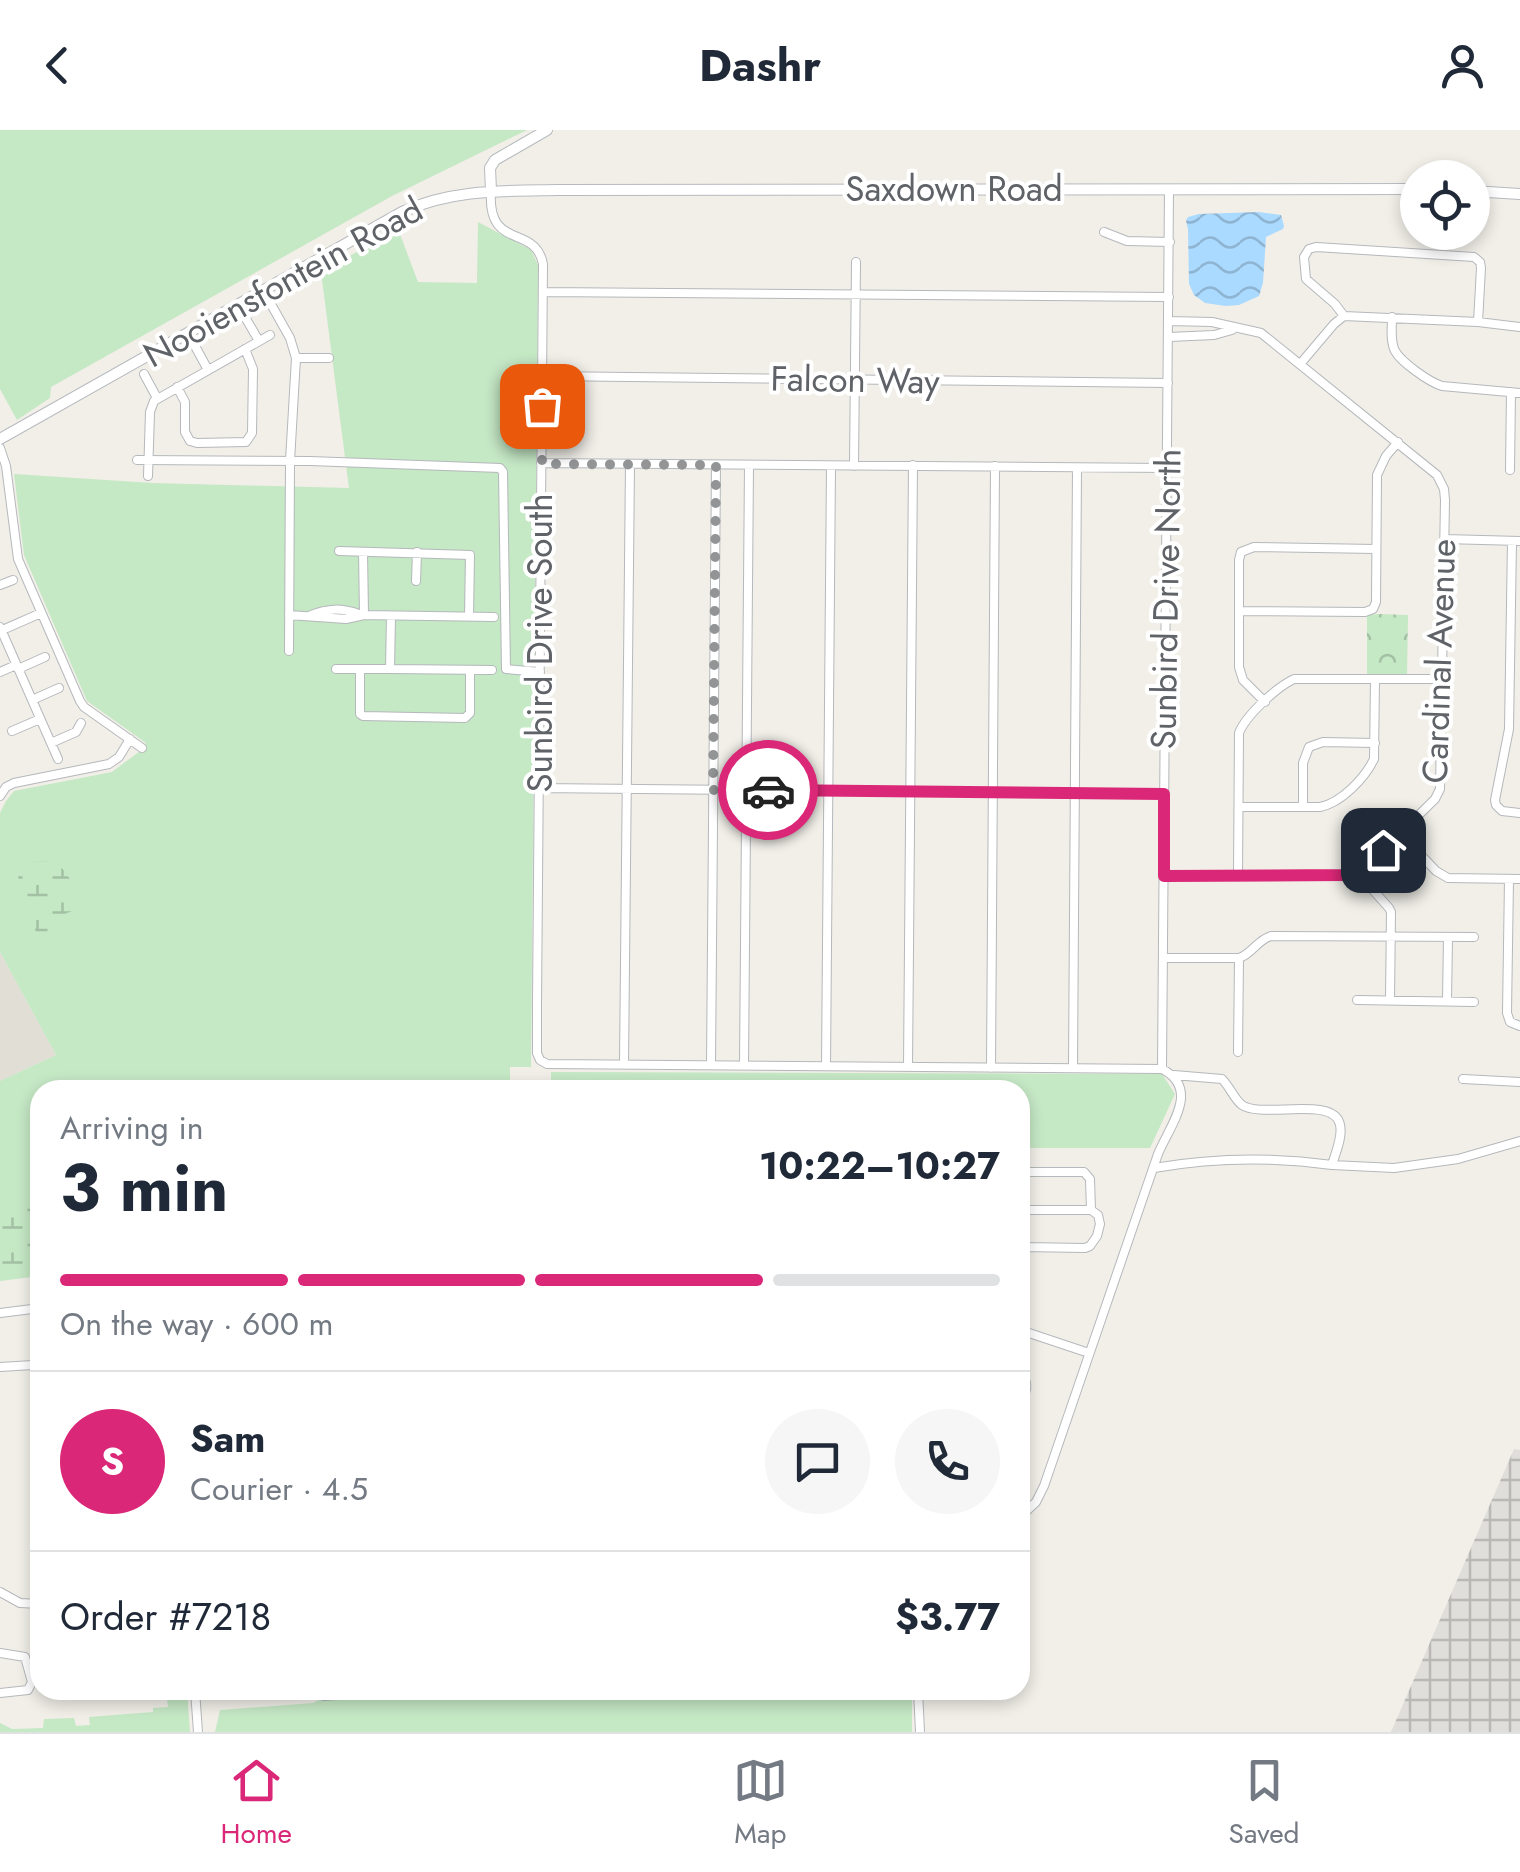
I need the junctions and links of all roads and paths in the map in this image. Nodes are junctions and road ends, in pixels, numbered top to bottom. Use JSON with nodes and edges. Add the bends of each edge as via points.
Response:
{"nodes":[{"id":1,"x":547,"y":130,"type":"edge"},
{"id":2,"x":1169,"y":188,"type":"junction"},
{"id":3,"x":1400,"y":189,"type":"edge"},
{"id":4,"x":490,"y":191,"type":"junction"},
{"id":5,"x":1490,"y":192,"type":"edge"},
{"id":6,"x":1520,"y":194,"type":"edge"},
{"id":7,"x":1104,"y":232,"type":"dead end"},
{"id":8,"x":1170,"y":242,"type":"junction"},
{"id":9,"x":856,"y":262,"type":"dead end"},
{"id":10,"x":263,"y":290,"type":"junction"},
{"id":11,"x":544,"y":292,"type":"junction"},
{"id":12,"x":855,"y":294,"type":"junction"},
{"id":13,"x":1169,"y":297,"type":"junction"},
{"id":14,"x":1344,"y":316,"type":"junction"},
{"id":15,"x":245,"y":317,"type":"dead end"},
{"id":16,"x":1392,"y":317,"type":"junction"},
{"id":17,"x":1169,"y":321,"type":"junction"},
{"id":18,"x":1478,"y":322,"type":"junction"},
{"id":19,"x":1520,"y":327,"type":"edge"},
{"id":20,"x":1236,"y":329,"type":"junction"},
{"id":21,"x":270,"y":335,"type":"dead end"},
{"id":22,"x":1168,"y":337,"type":"junction"},
{"id":23,"x":259,"y":342,"type":"junction"},
{"id":24,"x":195,"y":346,"type":"dead end"},
{"id":25,"x":245,"y":349,"type":"junction"},
{"id":26,"x":296,"y":358,"type":"junction"},
{"id":27,"x":330,"y":358,"type":"dead end"},
{"id":28,"x":1301,"y":364,"type":"junction"},
{"id":29,"x":208,"y":370,"type":"junction"},
{"id":30,"x":144,"y":374,"type":"dead end"},
{"id":31,"x":542,"y":376,"type":"junction"},
{"id":32,"x":854,"y":380,"type":"junction"},
{"id":33,"x":1168,"y":383,"type":"junction"},
{"id":34,"x":178,"y":387,"type":"junction"},
{"id":35,"x":1515,"y":393,"type":"edge"},
{"id":36,"x":157,"y":398,"type":"junction"},
{"id":37,"x":0,"y":439,"type":"edge"},
{"id":38,"x":1398,"y":442,"type":"junction"},
{"id":39,"x":0,"y":448,"type":"edge"},
{"id":40,"x":136,"y":460,"type":"dead end"},
{"id":41,"x":148,"y":460,"type":"junction"},
{"id":42,"x":290,"y":461,"type":"junction"},
{"id":43,"x":542,"y":464,"type":"junction"},
{"id":44,"x":630,"y":464,"type":"junction"},
{"id":45,"x":716,"y":465,"type":"junction"},
{"id":46,"x":749,"y":465,"type":"junction"},
{"id":47,"x":914,"y":465,"type":"junction"},
{"id":48,"x":831,"y":466,"type":"junction"},
{"id":49,"x":854,"y":466,"type":"junction"},
{"id":50,"x":995,"y":466,"type":"junction"},
{"id":51,"x":1077,"y":468,"type":"junction"},
{"id":52,"x":1168,"y":468,"type":"junction"},
{"id":53,"x":1510,"y":470,"type":"dead end"},
{"id":54,"x":148,"y":476,"type":"dead end"},
{"id":55,"x":1444,"y":539,"type":"junction"},
{"id":56,"x":1516,"y":541,"type":"edge"},
{"id":57,"x":1376,"y":549,"type":"junction"},
{"id":58,"x":339,"y":551,"type":"dead end"},
{"id":59,"x":363,"y":552,"type":"junction"},
{"id":60,"x":417,"y":552,"type":"junction"},
{"id":61,"x":13,"y":580,"type":"dead end"},
{"id":62,"x":416,"y":581,"type":"dead end"},
{"id":63,"x":0,"y":585,"type":"edge"},
{"id":64,"x":1516,"y":606,"type":"edge"},
{"id":65,"x":1239,"y":611,"type":"junction"},
{"id":66,"x":41,"y":613,"type":"junction"},
{"id":67,"x":289,"y":615,"type":"junction"},
{"id":68,"x":364,"y":616,"type":"junction"},
{"id":69,"x":391,"y":616,"type":"junction"},
{"id":70,"x":469,"y":616,"type":"junction"},
{"id":71,"x":494,"y":616,"type":"dead end"},
{"id":72,"x":0,"y":630,"type":"edge"},
{"id":73,"x":289,"y":650,"type":"dead end"},
{"id":74,"x":45,"y":656,"type":"dead end"},
{"id":75,"x":17,"y":667,"type":"junction"},
{"id":76,"x":336,"y":669,"type":"dead end"},
{"id":77,"x":360,"y":669,"type":"junction"},
{"id":78,"x":390,"y":669,"type":"junction"},
{"id":79,"x":470,"y":670,"type":"junction"},
{"id":80,"x":492,"y":670,"type":"dead end"},
{"id":81,"x":0,"y":672,"type":"edge"},
{"id":82,"x":540,"y":672,"type":"junction"},
{"id":83,"x":1375,"y":678,"type":"junction"},
{"id":84,"x":1443,"y":679,"type":"junction"},
{"id":85,"x":60,"y":688,"type":"dead end"},
{"id":86,"x":32,"y":700,"type":"junction"},
{"id":87,"x":1264,"y":702,"type":"junction"},
{"id":88,"x":40,"y":719,"type":"junction"},
{"id":89,"x":81,"y":723,"type":"dead end"},
{"id":90,"x":12,"y":731,"type":"dead end"},
{"id":91,"x":130,"y":739,"type":"junction"},
{"id":92,"x":51,"y":743,"type":"junction"},
{"id":93,"x":1375,"y":743,"type":"junction"},
{"id":94,"x":142,"y":748,"type":"dead end"},
{"id":95,"x":58,"y":760,"type":"dead end"},
{"id":96,"x":540,"y":788,"type":"junction"},
{"id":97,"x":626,"y":790,"type":"junction"},
{"id":98,"x":713,"y":790,"type":"junction"},
{"id":99,"x":746,"y":790,"type":"junction"},
{"id":100,"x":828,"y":790,"type":"junction"},
{"id":101,"x":911,"y":792,"type":"junction"},
{"id":102,"x":993,"y":792,"type":"junction"},
{"id":103,"x":1074,"y":792,"type":"junction"},
{"id":104,"x":1164,"y":794,"type":"junction"},
{"id":105,"x":0,"y":796,"type":"edge"},
{"id":106,"x":1239,"y":806,"type":"junction"},
{"id":107,"x":1303,"y":807,"type":"junction"},
{"id":108,"x":1520,"y":813,"type":"edge"},
{"id":109,"x":1400,"y":833,"type":"junction"},
{"id":110,"x":1359,"y":871,"type":"junction"},
{"id":111,"x":1238,"y":874,"type":"junction"},
{"id":112,"x":1164,"y":876,"type":"junction"},
{"id":113,"x":1509,"y":879,"type":"junction"},
{"id":114,"x":1520,"y":879,"type":"edge"},
{"id":115,"x":1391,"y":937,"type":"junction"},
{"id":116,"x":1448,"y":937,"type":"junction"},
{"id":117,"x":1474,"y":937,"type":"dead end"},
{"id":118,"x":1163,"y":958,"type":"junction"},
{"id":119,"x":1239,"y":958,"type":"junction"},
{"id":120,"x":1357,"y":1000,"type":"dead end"},
{"id":121,"x":1390,"y":1000,"type":"junction"},
{"id":122,"x":1447,"y":1001,"type":"junction"},
{"id":123,"x":1474,"y":1002,"type":"dead end"},
{"id":124,"x":1520,"y":1026,"type":"edge"},
{"id":125,"x":1238,"y":1052,"type":"dead end"},
{"id":126,"x":624,"y":1064,"type":"junction"},
{"id":127,"x":710,"y":1065,"type":"junction"},
{"id":128,"x":744,"y":1066,"type":"junction"},
{"id":129,"x":826,"y":1066,"type":"junction"},
{"id":130,"x":908,"y":1067,"type":"junction"},
{"id":131,"x":990,"y":1068,"type":"junction"},
{"id":132,"x":1073,"y":1068,"type":"junction"},
{"id":133,"x":1162,"y":1069,"type":"junction"},
{"id":134,"x":1174,"y":1075,"type":"junction"},
{"id":135,"x":1463,"y":1079,"type":"dead end"},
{"id":136,"x":1520,"y":1082,"type":"edge"},
{"id":137,"x":1520,"y":1142,"type":"edge"},
{"id":138,"x":1332,"y":1165,"type":"junction"},
{"id":139,"x":1154,"y":1168,"type":"junction"},
{"id":140,"x":1030,"y":1172,"type":"edge"},
{"id":141,"x":1030,"y":1210,"type":"edge"},
{"id":142,"x":1091,"y":1210,"type":"junction"},
{"id":143,"x":1030,"y":1247,"type":"edge"},
{"id":144,"x":30,"y":1309,"type":"edge"},
{"id":145,"x":0,"y":1313,"type":"edge"},
{"id":146,"x":1030,"y":1333,"type":"edge"},
{"id":147,"x":1088,"y":1353,"type":"junction"},
{"id":148,"x":30,"y":1365,"type":"edge"},
{"id":149,"x":0,"y":1367,"type":"edge"},
{"id":150,"x":1030,"y":1508,"type":"edge"},
{"id":151,"x":0,"y":1592,"type":"edge"},
{"id":152,"x":30,"y":1604,"type":"edge"},
{"id":153,"x":0,"y":1652,"type":"edge"},
{"id":154,"x":30,"y":1674,"type":"edge"},
{"id":155,"x":30,"y":1686,"type":"edge"},
{"id":156,"x":0,"y":1694,"type":"edge"},
{"id":157,"x":196,"y":1700,"type":"edge"},
{"id":158,"x":918,"y":1700,"type":"edge"},
{"id":159,"x":198,"y":1732,"type":"edge"},
{"id":160,"x":920,"y":1732,"type":"edge"}],
"edges":[{"from":1,"to":4,"type":"street","via":[[495,160]]},
{"from":2,"to":3,"type":"street","name":"Saxdown Road"},
{"from":2,"to":4,"type":"street","name":"Saxdown Road"},
{"from":2,"to":8,"type":"street","name":"Sunbird Drive North"},
{"from":4,"to":10,"type":"street","name":"Nooiensfontein Road","via":[[412,208]]},
{"from":4,"to":11,"type":"street","name":"Sunbird Drive South","via":[[496,224],[541,254]]},
{"from":5,"to":6,"type":"street"},
{"from":7,"to":8,"type":"street","via":[[1127,241]]},
{"from":8,"to":13,"type":"street","name":"Sunbird Drive North"},
{"from":9,"to":12,"type":"street"},
{"from":10,"to":26,"type":"street"},
{"from":10,"to":37,"type":"street","name":"Nooiensfontein Road"},
{"from":11,"to":12,"type":"street"},
{"from":11,"to":31,"type":"street","name":"Sunbird Drive South"},
{"from":12,"to":13,"type":"street"},
{"from":12,"to":32,"type":"street"},
{"from":13,"to":17,"type":"street","name":"Sunbird Drive North"},
{"from":14,"to":16,"type":"street"},
{"from":14,"to":18,"type":"street","via":[[1304,277],[1311,248],[1474,257],[1481,268]]},
{"from":14,"to":28,"type":"street"},
{"from":15,"to":23,"type":"street"},
{"from":16,"to":18,"type":"street"},
{"from":16,"to":35,"type":"street","via":[[1396,353],[1432,382]]},
{"from":17,"to":20,"type":"street","name":"Cardinal Avenue"},
{"from":17,"to":22,"type":"street","name":"Sunbird Drive North"},
{"from":18,"to":19,"type":"street"},
{"from":20,"to":22,"type":"street"},
{"from":20,"to":28,"type":"street","name":"Cardinal Avenue","via":[[1261,333]]},
{"from":21,"to":23,"type":"street"},
{"from":22,"to":33,"type":"street","name":"Sunbird Drive North"},
{"from":23,"to":25,"type":"street"},
{"from":24,"to":29,"type":"street"},
{"from":25,"to":29,"type":"street"},
{"from":25,"to":34,"type":"street","via":[[254,369],[246,442],[190,440]]},
{"from":26,"to":27,"type":"street"},
{"from":26,"to":42,"type":"street"},
{"from":28,"to":38,"type":"street","name":"Cardinal Avenue"},
{"from":29,"to":34,"type":"street"},
{"from":30,"to":36,"type":"street"},
{"from":31,"to":32,"type":"street","name":"Falcon Way"},
{"from":31,"to":43,"type":"street","name":"Sunbird Drive South"},
{"from":32,"to":33,"type":"street","name":"Falcon Way"},
{"from":32,"to":49,"type":"street"},
{"from":33,"to":52,"type":"street","name":"Sunbird Drive North"},
{"from":34,"to":36,"type":"street"},
{"from":35,"to":53,"type":"street"},
{"from":36,"to":41,"type":"street","via":[[150,408]]},
{"from":38,"to":55,"type":"street","name":"Cardinal Avenue","via":[[1441,482]]},
{"from":38,"to":57,"type":"street","via":[[1377,475]]},
{"from":39,"to":66,"type":"street","via":[[18,558]]},
{"from":40,"to":41,"type":"street"},
{"from":41,"to":42,"type":"street"},
{"from":41,"to":54,"type":"street"},
{"from":42,"to":67,"type":"street"},
{"from":42,"to":82,"type":"street","via":[[500,468],[506,669]]},
{"from":43,"to":44,"type":"street"},
{"from":43,"to":82,"type":"street","name":"Sunbird Drive South"},
{"from":44,"to":45,"type":"street"},
{"from":44,"to":97,"type":"street"},
{"from":45,"to":46,"type":"street"},
{"from":45,"to":98,"type":"street"},
{"from":46,"to":48,"type":"street"},
{"from":46,"to":99,"type":"street"},
{"from":47,"to":49,"type":"street"},
{"from":47,"to":50,"type":"street"},
{"from":47,"to":101,"type":"street"},
{"from":48,"to":49,"type":"street"},
{"from":48,"to":100,"type":"street"},
{"from":50,"to":51,"type":"street"},
{"from":50,"to":102,"type":"street"},
{"from":51,"to":52,"type":"street"},
{"from":51,"to":103,"type":"street"},
{"from":52,"to":104,"type":"street","name":"Sunbird Drive North"},
{"from":55,"to":56,"type":"street"},
{"from":55,"to":84,"type":"street","name":"Cardinal Avenue"},
{"from":56,"to":64,"type":"street"},
{"from":57,"to":65,"type":"street","via":[[1376,602],[1370,610]]},
{"from":57,"to":65,"type":"street","via":[[1248,547],[1239,560]]},
{"from":58,"to":59,"type":"street"},
{"from":59,"to":60,"type":"street"},
{"from":59,"to":68,"type":"street"},
{"from":60,"to":62,"type":"street"},
{"from":60,"to":70,"type":"street","via":[[470,554]]},
{"from":61,"to":63,"type":"street"},
{"from":64,"to":108,"type":"street","via":[[1508,744],[1495,800],[1502,812]]},
{"from":65,"to":87,"type":"street","via":[[1240,674]]},
{"from":66,"to":72,"type":"street"},
{"from":66,"to":91,"type":"street","via":[[81,704]]},
{"from":67,"to":68,"type":"street"},
{"from":67,"to":73,"type":"street"},
{"from":68,"to":69,"type":"street"},
{"from":69,"to":70,"type":"street"},
{"from":69,"to":78,"type":"street"},
{"from":70,"to":71,"type":"street"},
{"from":72,"to":75,"type":"street"},
{"from":74,"to":75,"type":"street"},
{"from":75,"to":81,"type":"street"},
{"from":75,"to":86,"type":"street"},
{"from":76,"to":77,"type":"street"},
{"from":77,"to":78,"type":"street"},
{"from":77,"to":79,"type":"street","via":[[360,714],[448,718],[470,714]]},
{"from":78,"to":79,"type":"street"},
{"from":79,"to":80,"type":"street"},
{"from":82,"to":96,"type":"street","name":"Sunbird Drive South"},
{"from":83,"to":84,"type":"street"},
{"from":83,"to":87,"type":"street","via":[[1294,678]]},
{"from":83,"to":93,"type":"street"},
{"from":84,"to":109,"type":"street","name":"Cardinal Avenue","via":[[1440,788]]},
{"from":85,"to":86,"type":"street"},
{"from":86,"to":88,"type":"street"},
{"from":87,"to":106,"type":"street","via":[[1240,732]]},
{"from":88,"to":90,"type":"street"},
{"from":88,"to":92,"type":"street"},
{"from":89,"to":92,"type":"street"},
{"from":91,"to":94,"type":"street"},
{"from":91,"to":105,"type":"street","via":[[109,764],[17,782]]},
{"from":92,"to":95,"type":"street"},
{"from":93,"to":107,"type":"street","via":[[1370,768],[1339,799]]},
{"from":93,"to":107,"type":"street","via":[[1309,747]]},
{"from":96,"to":97,"type":"street"},
{"from":96,"to":126,"type":"street","name":"Sunbird Drive South","via":[[538,1056],[546,1064]]},
{"from":97,"to":98,"type":"street"},
{"from":97,"to":126,"type":"street"},
{"from":98,"to":99,"type":"street"},
{"from":98,"to":127,"type":"street"},
{"from":99,"to":100,"type":"street"},
{"from":99,"to":128,"type":"street"},
{"from":100,"to":101,"type":"street"},
{"from":100,"to":129,"type":"street"},
{"from":101,"to":102,"type":"street"},
{"from":101,"to":130,"type":"street"},
{"from":102,"to":103,"type":"street"},
{"from":102,"to":131,"type":"street"},
{"from":103,"to":104,"type":"street"},
{"from":103,"to":132,"type":"street"},
{"from":104,"to":112,"type":"street","name":"Sunbird Drive North"},
{"from":106,"to":107,"type":"street"},
{"from":106,"to":111,"type":"street"},
{"from":109,"to":110,"type":"street","name":"Cardinal Avenue"},
{"from":109,"to":113,"type":"street","via":[[1448,878]]},
{"from":110,"to":111,"type":"street"},
{"from":110,"to":115,"type":"street","via":[[1390,908]]},
{"from":111,"to":112,"type":"street"},
{"from":112,"to":118,"type":"street","name":"Sunbird Drive North"},
{"from":113,"to":114,"type":"street"},
{"from":113,"to":124,"type":"street","via":[[1507,1014]]},
{"from":115,"to":116,"type":"street"},
{"from":115,"to":119,"type":"street","via":[[1270,936]]},
{"from":115,"to":121,"type":"street"},
{"from":116,"to":117,"type":"street"},
{"from":116,"to":122,"type":"street"},
{"from":118,"to":119,"type":"street"},
{"from":118,"to":133,"type":"street","name":"Sunbird Drive North"},
{"from":119,"to":125,"type":"street"},
{"from":120,"to":121,"type":"street"},
{"from":121,"to":122,"type":"street"},
{"from":122,"to":123,"type":"street"},
{"from":126,"to":127,"type":"street"},
{"from":127,"to":128,"type":"street"},
{"from":128,"to":129,"type":"street"},
{"from":129,"to":130,"type":"street"},
{"from":130,"to":131,"type":"street"},
{"from":131,"to":132,"type":"street"},
{"from":132,"to":133,"type":"street"},
{"from":133,"to":134,"type":"street"},
{"from":134,"to":138,"type":"street","via":[[1222,1080],[1251,1109],[1334,1115],[1341,1130]]},
{"from":134,"to":139,"type":"street","via":[[1181,1102]]},
{"from":135,"to":136,"type":"street"},
{"from":137,"to":138,"type":"street","via":[[1394,1168]]},
{"from":138,"to":139,"type":"street","via":[[1272,1160]]},
{"from":139,"to":147,"type":"street"},
{"from":140,"to":142,"type":"street","via":[[1084,1172]]},
{"from":141,"to":142,"type":"street"},
{"from":142,"to":143,"type":"street","via":[[1100,1224],[1090,1246]]},
{"from":144,"to":145,"type":"street"},
{"from":146,"to":147,"type":"street"},
{"from":147,"to":150,"type":"street","via":[[1044,1486]]},
{"from":148,"to":149,"type":"street"},
{"from":151,"to":152,"type":"street"},
{"from":153,"to":154,"type":"street","via":[[26,1658]]},
{"from":155,"to":156,"type":"street"},
{"from":157,"to":159,"type":"street"},
{"from":158,"to":160,"type":"street"}]}
